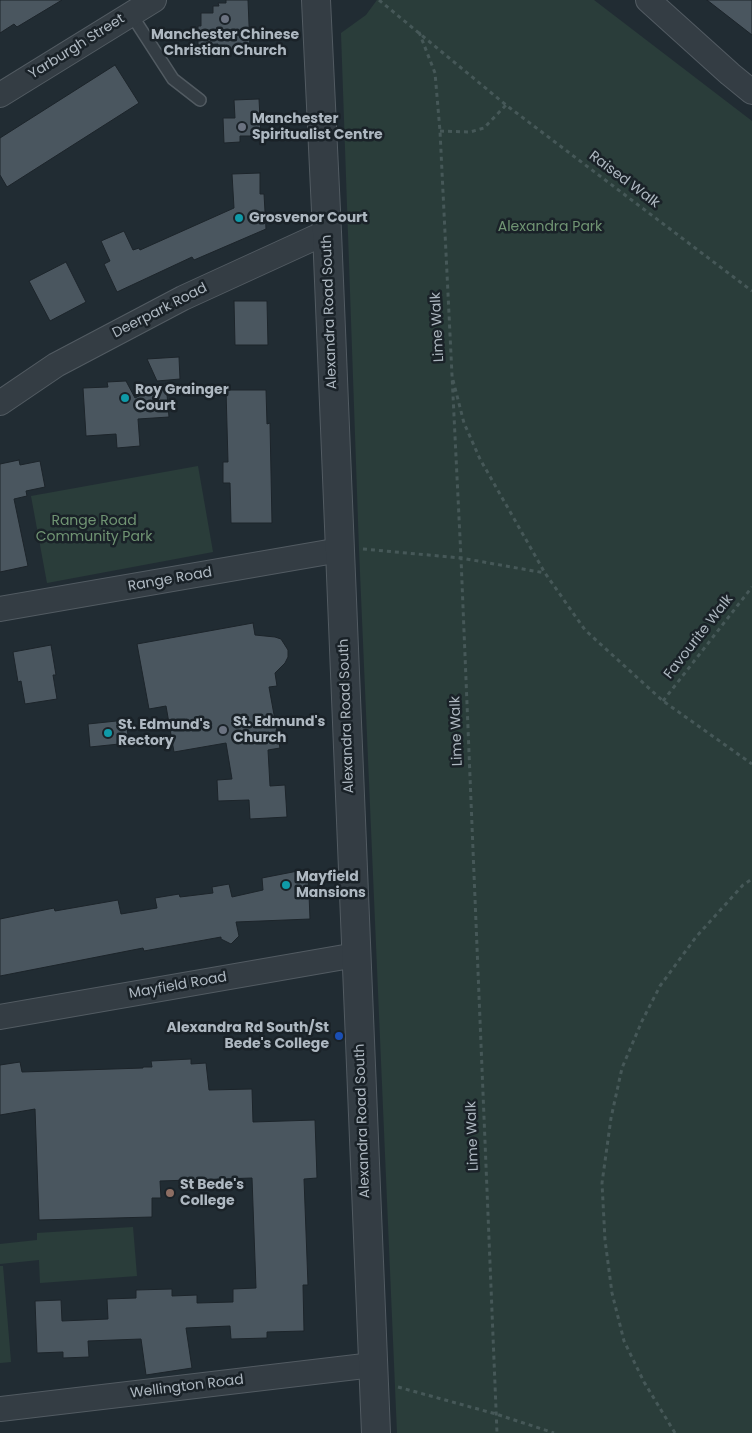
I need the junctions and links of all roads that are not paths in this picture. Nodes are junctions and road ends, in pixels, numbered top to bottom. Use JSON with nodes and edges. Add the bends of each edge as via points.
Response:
{"nodes":[{"id":1,"x":154,"y":0,"type":"edge"},
{"id":2,"x":316,"y":0,"type":"edge"},
{"id":3,"x":648,"y":0,"type":"edge"},
{"id":4,"x":131,"y":14,"type":"junction"},
{"id":5,"x":752,"y":92,"type":"edge"},
{"id":6,"x":0,"y":95,"type":"edge"},
{"id":7,"x":200,"y":100,"type":"dead end"},
{"id":8,"x":327,"y":232,"type":"junction"},
{"id":9,"x":0,"y":403,"type":"edge"},
{"id":10,"x":340,"y":550,"type":"junction"},
{"id":11,"x":0,"y":609,"type":"edge"},
{"id":12,"x":356,"y":955,"type":"junction"},
{"id":13,"x":0,"y":1017,"type":"edge"},
{"id":14,"x":373,"y":1365,"type":"junction"},
{"id":15,"x":0,"y":1409,"type":"edge"},
{"id":16,"x":376,"y":1433,"type":"edge"}],
"edges":[{"from":1,"to":4,"type":"street","name":"Yarburgh Street"},
{"from":2,"to":8,"type":"street","name":"Alexandra Road South"},
{"from":3,"to":5,"type":"street"},
{"from":4,"to":6,"type":"street","name":"Yarburgh Street"},
{"from":4,"to":7,"type":"lane","via":[[173,79]]},
{"from":8,"to":9,"type":"street","name":"Deerpark Road","via":[[184,298],[56,365]]},
{"from":8,"to":10,"type":"street","name":"Alexandra Road South"},
{"from":10,"to":11,"type":"street","name":"Range Road"},
{"from":10,"to":12,"type":"street","name":"Alexandra Road South"},
{"from":12,"to":13,"type":"street","name":"Mayfield Road"},
{"from":12,"to":14,"type":"street","name":"Alexandra Road South"},
{"from":14,"to":15,"type":"street","name":"Wellington Road"},
{"from":14,"to":16,"type":"street","name":"Alexandra Road South"}]}
